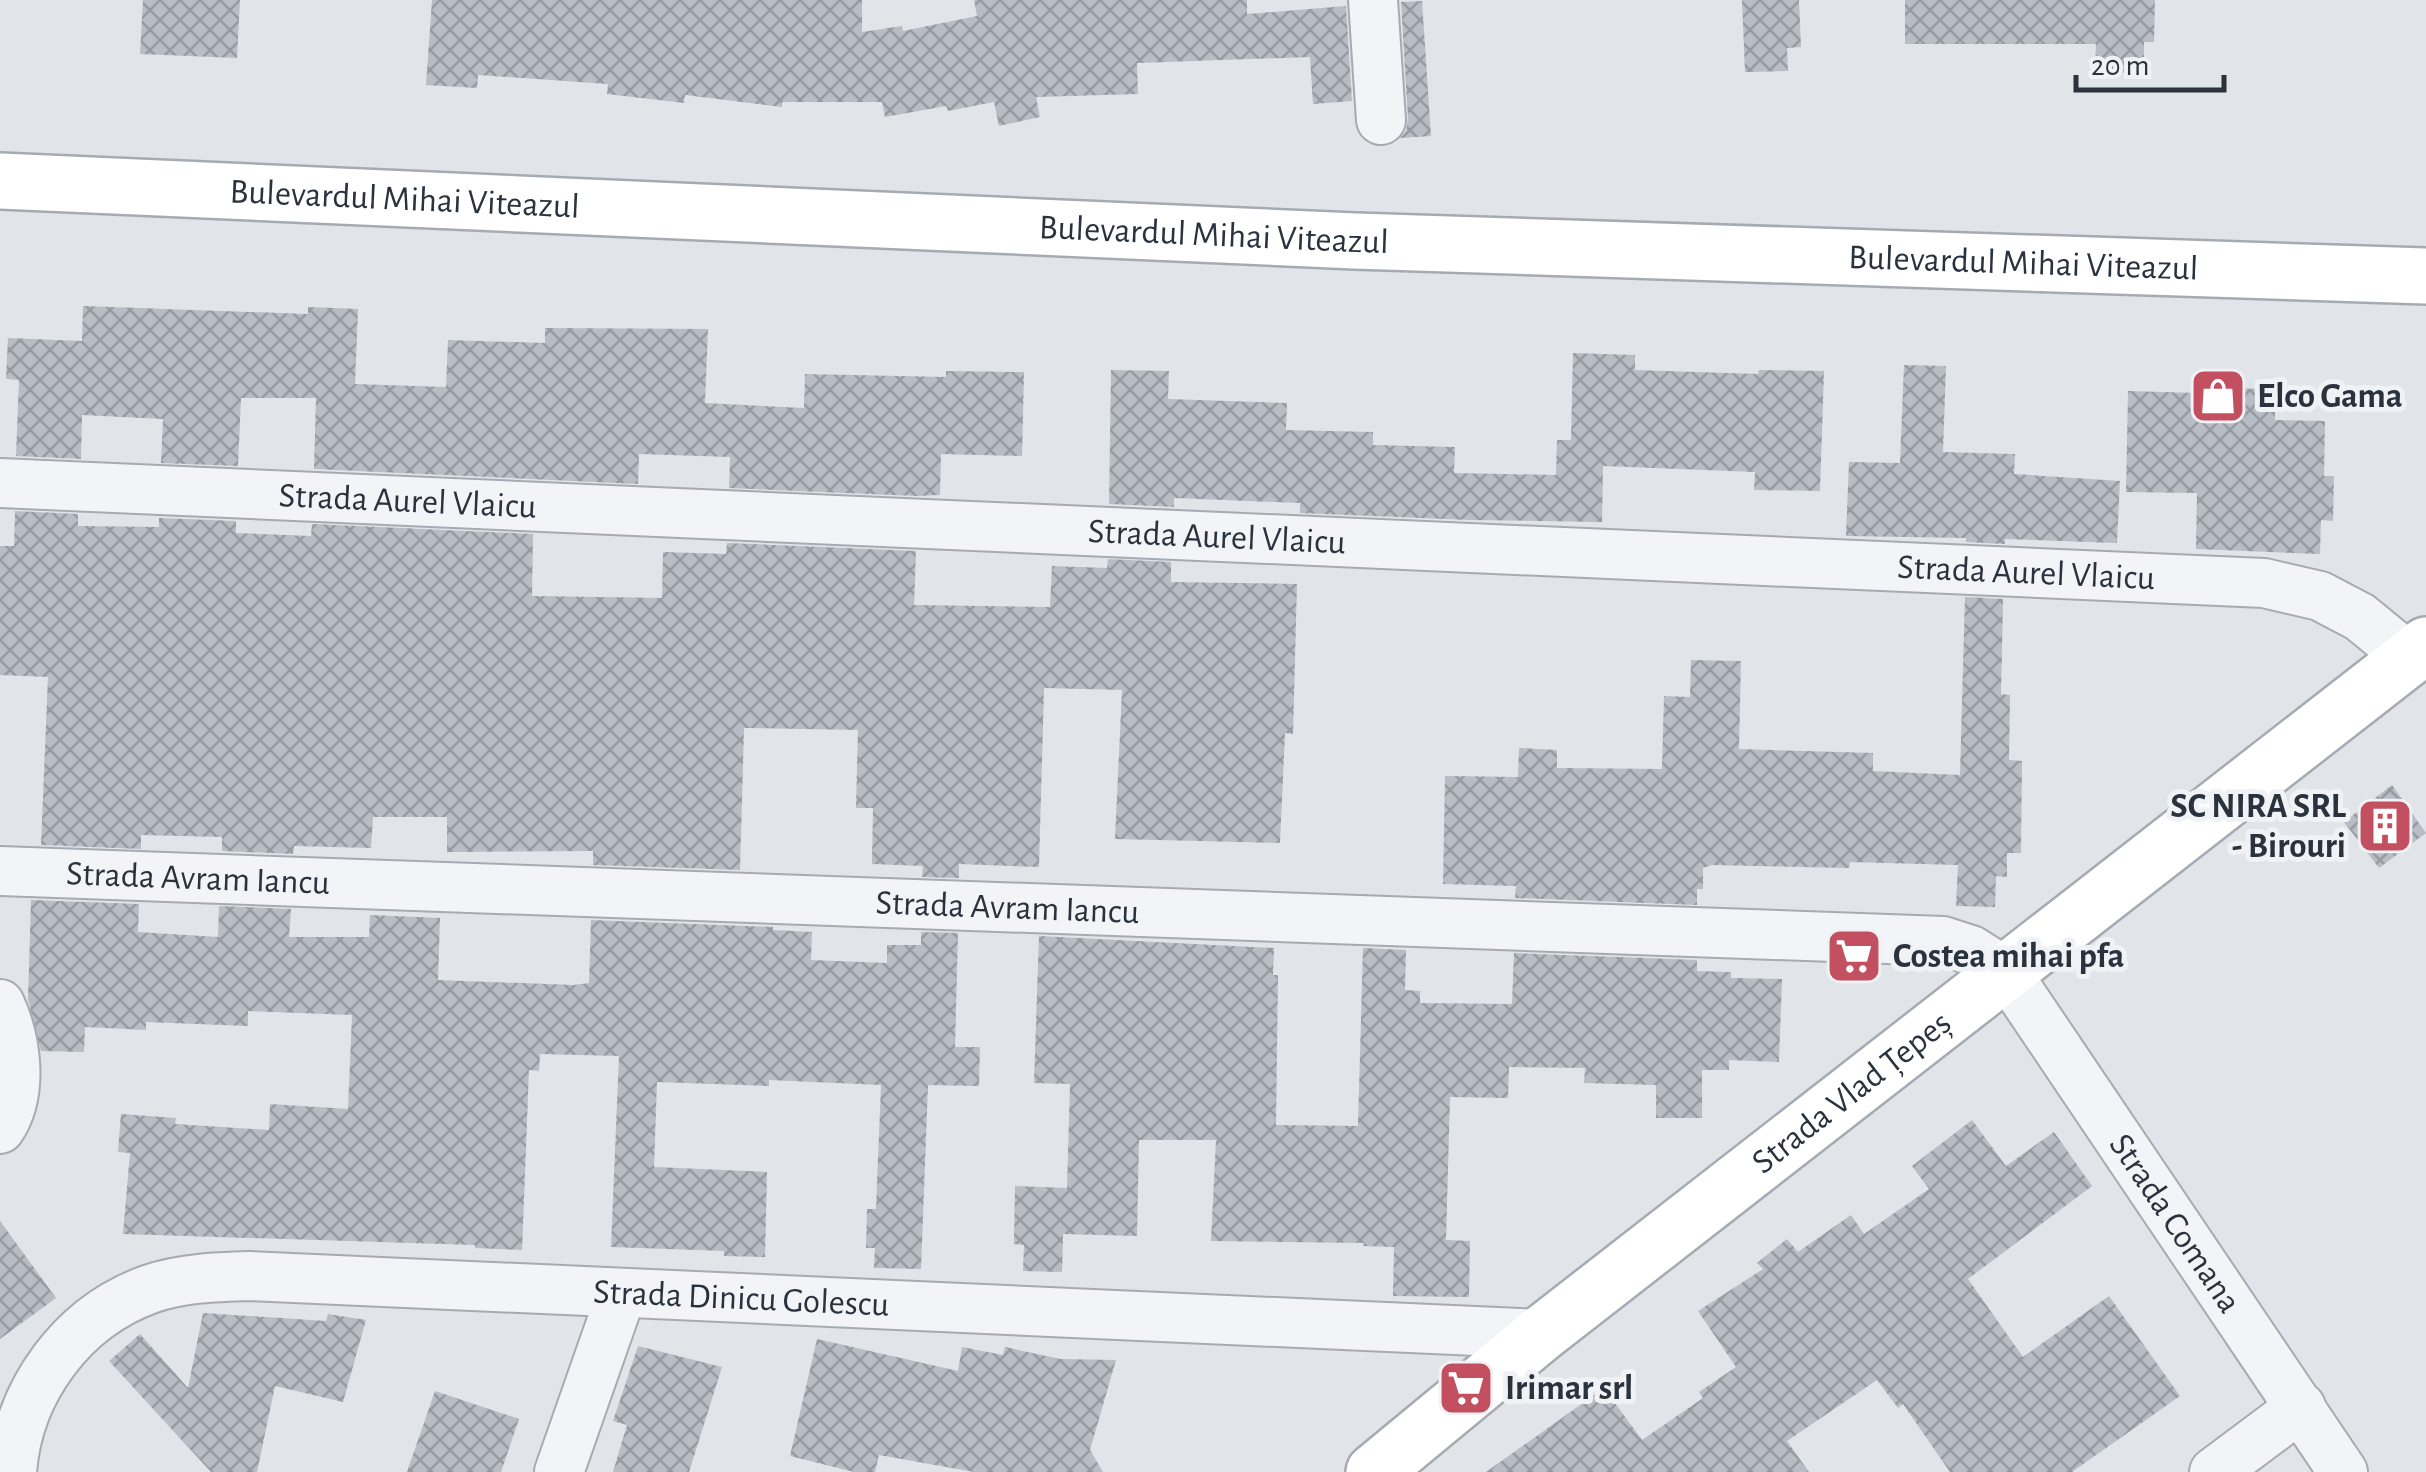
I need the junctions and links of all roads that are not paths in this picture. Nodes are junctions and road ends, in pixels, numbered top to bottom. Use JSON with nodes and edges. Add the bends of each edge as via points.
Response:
{"nodes":[{"id":1,"x":1372,"y":0,"type":"edge"},
{"id":2,"x":1381,"y":120,"type":"dead end"},
{"id":3,"x":0,"y":181,"type":"edge"},
{"id":4,"x":2426,"y":276,"type":"edge"},
{"id":5,"x":0,"y":483,"type":"edge"},
{"id":6,"x":2418,"y":651,"type":"edge"},
{"id":7,"x":0,"y":872,"type":"edge"},
{"id":8,"x":2006,"y":972,"type":"junction"},
{"id":9,"x":0,"y":1004,"type":"edge"},
{"id":10,"x":0,"y":1129,"type":"edge"},
{"id":11,"x":621,"y":1295,"type":"junction"},
{"id":12,"x":1540,"y":1334,"type":"junction"},
{"id":13,"x":2301,"y":1407,"type":"junction"},
{"id":14,"x":9,"y":1444,"type":"edge"},
{"id":15,"x":559,"y":1472,"type":"edge"},
{"id":16,"x":1374,"y":1472,"type":"edge"},
{"id":17,"x":2214,"y":1472,"type":"edge"},
{"id":18,"x":2342,"y":1472,"type":"edge"}],
"edges":[{"from":1,"to":2,"type":"street"},
{"from":3,"to":4,"type":"main road","name":"Bulevardul Mihai Viteazul","via":[[1355,241]]},
{"from":5,"to":6,"type":"street","name":"Strada Aurel Vlaicu","via":[[2264,583],[2320,596]]},
{"from":6,"to":8,"type":"main road","name":"Strada Vlad Țepeș"},
{"from":7,"to":8,"type":"street","name":"Strada Avram Iancu","via":[[1906,938],[1971,950]]},
{"from":8,"to":12,"type":"main road","name":"Strada Vlad Țepeș"},
{"from":8,"to":13,"type":"street","name":"Strada Comana"},
{"from":9,"to":10,"type":"street","via":[[16,1060],[12,1102]]},
{"from":11,"to":12,"type":"street","name":"Strada Dinicu Golescu"},
{"from":11,"to":14,"type":"street","name":"Strada Dinicu Golescu","via":[[196,1278],[148,1290],[73,1337],[46,1370]]},
{"from":11,"to":15,"type":"street"},
{"from":12,"to":16,"type":"main road","name":"Strada Vlad Țepeș"},
{"from":13,"to":17,"type":"street"},
{"from":13,"to":18,"type":"street","name":"Strada Comana"}]}
